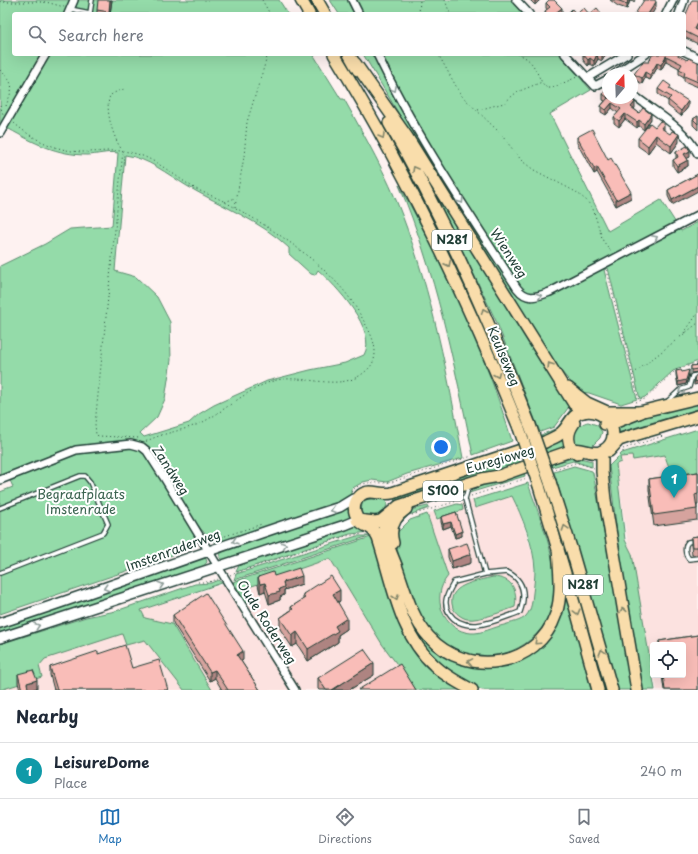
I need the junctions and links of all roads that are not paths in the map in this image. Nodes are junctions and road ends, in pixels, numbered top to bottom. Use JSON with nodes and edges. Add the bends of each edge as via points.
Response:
{"nodes":[{"id":1,"x":74,"y":0,"type":"edge"},
{"id":2,"x":92,"y":0,"type":"edge"},
{"id":3,"x":301,"y":0,"type":"edge"},
{"id":4,"x":317,"y":0,"type":"edge"},
{"id":5,"x":352,"y":0,"type":"edge"},
{"id":6,"x":516,"y":0,"type":"edge"},
{"id":7,"x":673,"y":0,"type":"edge"},
{"id":8,"x":684,"y":0,"type":"edge"},
{"id":9,"x":69,"y":12,"type":"edge"},
{"id":10,"x":90,"y":12,"type":"edge"},
{"id":11,"x":308,"y":12,"type":"edge"},
{"id":12,"x":325,"y":12,"type":"edge"},
{"id":13,"x":358,"y":12,"type":"edge"},
{"id":14,"x":527,"y":12,"type":"edge"},
{"id":15,"x":667,"y":12,"type":"edge"},
{"id":16,"x":679,"y":12,"type":"edge"},
{"id":17,"x":686,"y":52,"type":"edge"},
{"id":18,"x":45,"y":56,"type":"edge"},
{"id":19,"x":335,"y":56,"type":"edge"},
{"id":20,"x":378,"y":56,"type":"edge"},
{"id":21,"x":567,"y":56,"type":"edge"},
{"id":22,"x":624,"y":56,"type":"edge"},
{"id":23,"x":643,"y":56,"type":"edge"},
{"id":24,"x":698,"y":58,"type":"edge"},
{"id":25,"x":352,"y":59,"type":"edge"},
{"id":26,"x":609,"y":68,"type":"edge"},
{"id":27,"x":624,"y":68,"type":"edge"},
{"id":28,"x":602,"y":72,"type":"edge"},
{"id":29,"x":585,"y":76,"type":"junction"},
{"id":30,"x":602,"y":82,"type":"edge"},
{"id":31,"x":638,"y":99,"type":"edge"},
{"id":32,"x":0,"y":133,"type":"edge"},
{"id":33,"x":698,"y":154,"type":"edge"},
{"id":34,"x":698,"y":215,"type":"edge"},
{"id":35,"x":698,"y":375,"type":"edge"},
{"id":36,"x":561,"y":383,"type":"junction"},
{"id":37,"x":698,"y":398,"type":"edge"},
{"id":38,"x":640,"y":407,"type":"junction"},
{"id":39,"x":660,"y":407,"type":"junction"},
{"id":40,"x":698,"y":410,"type":"edge"},
{"id":41,"x":583,"y":412,"type":"junction"},
{"id":42,"x":698,"y":416,"type":"edge"},
{"id":43,"x":607,"y":422,"type":"junction"},
{"id":44,"x":567,"y":430,"type":"junction"},
{"id":45,"x":607,"y":451,"type":"junction"},
{"id":46,"x":575,"y":452,"type":"junction"},
{"id":47,"x":499,"y":476,"type":"junction"},
{"id":48,"x":0,"y":480,"type":"edge"},
{"id":49,"x":386,"y":492,"type":"junction"},
{"id":50,"x":466,"y":493,"type":"junction"},
{"id":51,"x":350,"y":497,"type":"joint"},
{"id":52,"x":0,"y":508,"type":"edge"},
{"id":53,"x":406,"y":509,"type":"joint"},
{"id":54,"x":388,"y":516,"type":"junction"},
{"id":55,"x":366,"y":526,"type":"junction"},
{"id":56,"x":698,"y":540,"type":"edge"},
{"id":57,"x":206,"y":547,"type":"junction"},
{"id":58,"x":558,"y":547,"type":"junction"},
{"id":59,"x":393,"y":556,"type":"junction"},
{"id":60,"x":698,"y":558,"type":"edge"},
{"id":61,"x":218,"y":567,"type":"junction"},
{"id":62,"x":0,"y":573,"type":"edge"},
{"id":63,"x":485,"y":574,"type":"junction"},
{"id":64,"x":0,"y":623,"type":"edge"},
{"id":65,"x":0,"y":638,"type":"edge"},
{"id":66,"x":295,"y":690,"type":"edge"},
{"id":67,"x":472,"y":690,"type":"edge"},
{"id":68,"x":598,"y":690,"type":"edge"},
{"id":69,"x":612,"y":690,"type":"edge"},
{"id":70,"x":637,"y":690,"type":"edge"}],
"edges":[{"from":1,"to":9,"type":"street"},
{"from":2,"to":10,"type":"lane"},
{"from":3,"to":11,"type":"main road"},
{"from":4,"to":12,"type":"main road"},
{"from":5,"to":13,"type":"street"},
{"from":6,"to":14,"type":"street"},
{"from":7,"to":15,"type":"street"},
{"from":8,"to":16,"type":"street"},
{"from":17,"to":24,"type":"street"},
{"from":18,"to":32,"type":"street","via":[[6,117]]},
{"from":19,"to":58,"type":"main road","name":"Keulseweg","number":"N281","one_way":true,"bridge":true,"via":[[391,152],[473,319],[518,428]]},
{"from":20,"to":34,"type":"street","name":"Wienweg","one_way":true,"via":[[424,140],[521,293],[531,298],[605,264]]},
{"from":21,"to":29,"type":"street"},
{"from":22,"to":26,"type":"street"},
{"from":23,"to":27,"type":"street"},
{"from":36,"to":25,"type":"main road","number":"N281","one_way":true,"via":[[407,137]]},
{"from":69,"to":25,"type":"main road","name":"Keulseweg","number":"N281","one_way":true,"bridge":true,"via":[[550,482],[492,330],[457,250],[410,159]]},
{"from":28,"to":29,"type":"street"},
{"from":29,"to":30,"type":"street","via":[[595,86]]},
{"from":31,"to":33,"type":"street","via":[[681,132]]},
{"from":35,"to":39,"type":"lane","one_way":true,"via":[[692,376],[689,387],[680,390]]},
{"from":36,"to":38,"type":"main road","number":"N281","via":[[587,403],[607,412]]},
{"from":36,"to":41,"type":"main road","number":"N281","via":[[574,404]]},
{"from":37,"to":39,"type":"main road","number":"S100"},
{"from":38,"to":39,"type":"main road","number":"S100"},
{"from":38,"to":43,"type":"main road","number":"S100"},
{"from":40,"to":45,"type":"main road","via":[[619,434]]},
{"from":41,"to":43,"type":"main road","number":"S100","via":[[595,412]]},
{"from":41,"to":44,"type":"main road","number":"S100","via":[[573,417]]},
{"from":42,"to":45,"type":"main road","via":[[619,440]]},
{"from":43,"to":44,"type":"main road","number":"S100","via":[[595,417],[584,418]]},
{"from":43,"to":45,"type":"main road","via":[[613,432]]},
{"from":43,"to":45,"type":"main road","via":[[606,437],[596,448]]},
{"from":44,"to":46,"type":"main road"},
{"from":44,"to":49,"type":"main road","name":"Euregioweg","number":"S100","via":[[545,442]]},
{"from":45,"to":46,"type":"main road","number":"S100","via":[[585,458]]},
{"from":70,"to":45,"type":"main road","number":"N281","one_way":true,"via":[[605,500],[596,480]]},
{"from":46,"to":47,"type":"main road","name":"Euregioweg","number":"S100"},
{"from":47,"to":50,"type":"main road","number":"S100"},
{"from":47,"to":54,"type":"main road","name":"Euregioweg","number":"S100","via":[[482,479],[399,506]]},
{"from":48,"to":57,"type":"street","name":"Zandweg","via":[[76,450],[131,444],[142,447],[147,451]]},
{"from":49,"to":51,"type":"main road","number":"S100","via":[[375,486],[366,487]]},
{"from":49,"to":54,"type":"main road","via":[[392,506]]},
{"from":49,"to":55,"type":"main road","number":"S100","via":[[384,495],[373,492],[362,495],[357,501],[354,509]]},
{"from":50,"to":53,"type":"main road","number":"S100","via":[[453,494]]},
{"from":50,"to":63,"type":"lane"},
{"from":51,"to":57,"type":"street","name":"Imstenraderweg","number":"S100","one_way":true,"via":[[340,507]]},
{"from":52,"to":62,"type":"lane","via":[[85,476],[108,524],[103,533]]},
{"from":53,"to":59,"type":"main road","number":"N281","via":[[394,523],[391,534]]},
{"from":54,"to":55,"type":"main road","number":"S100"},
{"from":54,"to":59,"type":"main road","number":"N281","via":[[384,530]]},
{"from":61,"to":55,"type":"street","number":"S100","one_way":true,"via":[[345,525]]},
{"from":55,"to":67,"type":"main road","one_way":true,"via":[[415,642],[434,666]]},
{"from":56,"to":60,"type":"lane","via":[[688,542],[685,546],[689,559]]},
{"from":57,"to":61,"type":"street","name":"Zandweg"},
{"from":57,"to":64,"type":"street","name":"Imstenraderweg","number":"S100","one_way":true,"via":[[134,579]]},
{"from":58,"to":59,"type":"main road","number":"N281","one_way":true,"via":[[560,600],[556,615],[548,629],[533,646],[521,654],[488,663],[458,658],[428,637],[412,611]]},
{"from":58,"to":68,"type":"main road","name":"Keulseweg","number":"N281","one_way":true},
{"from":65,"to":61,"type":"street","number":"S100","one_way":true},
{"from":61,"to":66,"type":"street","name":"Oude Roderweg"},
{"from":63,"to":63,"type":"lane","via":[[506,572],[515,576],[524,594],[520,612],[471,626],[461,624],[452,618],[446,608],[446,597],[454,582]]}]}
